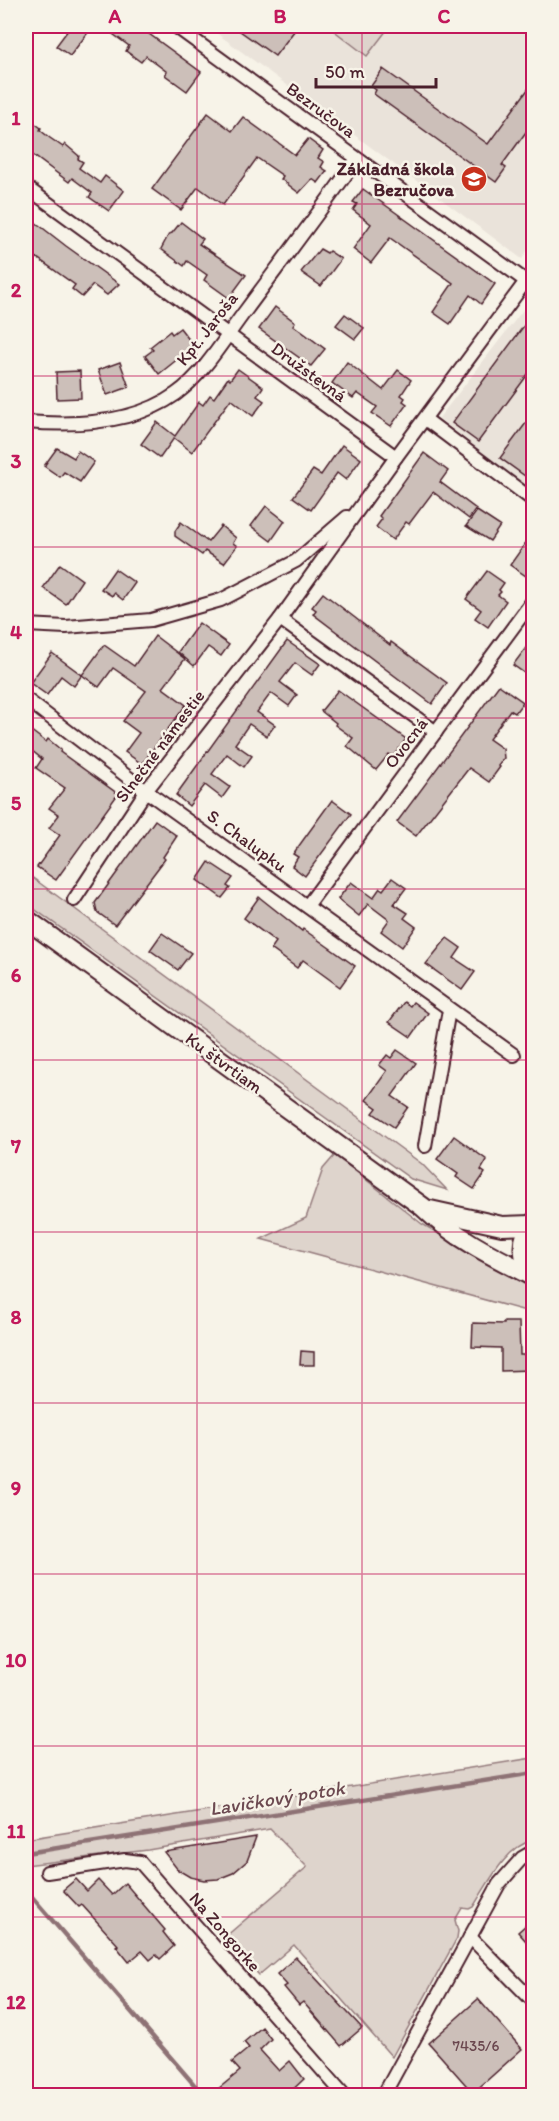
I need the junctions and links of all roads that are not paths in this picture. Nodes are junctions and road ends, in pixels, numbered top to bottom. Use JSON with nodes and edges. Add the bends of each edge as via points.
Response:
{"nodes":[{"id":1,"x":175,"y":26,"type":"edge"},
{"id":2,"x":357,"y":159,"type":"junction"},
{"id":3,"x":26,"y":187,"type":"edge"},
{"id":4,"x":530,"y":284,"type":"edge"},
{"id":5,"x":227,"y":335,"type":"junction"},
{"id":6,"x":425,"y":419,"type":"junction"},
{"id":7,"x":26,"y":422,"type":"edge"},
{"id":8,"x":396,"y":457,"type":"junction"},
{"id":9,"x":534,"y":501,"type":"edge"},
{"id":10,"x":362,"y":504,"type":"junction"},
{"id":11,"x":534,"y":599,"type":"edge"},
{"id":12,"x":280,"y":618,"type":"junction"},
{"id":13,"x":26,"y":625,"type":"edge"},
{"id":14,"x":26,"y":699,"type":"edge"},
{"id":15,"x":436,"y":732,"type":"junction"},
{"id":16,"x":146,"y":791,"type":"junction"},
{"id":17,"x":74,"y":900,"type":"dead end"},
{"id":18,"x":307,"y":906,"type":"junction"},
{"id":19,"x":26,"y":919,"type":"edge"},
{"id":20,"x":449,"y":1010,"type":"junction"},
{"id":21,"x":514,"y":1055,"type":"dead end"},
{"id":22,"x":425,"y":1146,"type":"dead end"},
{"id":23,"x":423,"y":1208,"type":"junction"},
{"id":24,"x":532,"y":1224,"type":"edge"},
{"id":25,"x":534,"y":1276,"type":"edge"},
{"id":26,"x":534,"y":1851,"type":"edge"},
{"id":27,"x":47,"y":1872,"type":"dead end"},
{"id":28,"x":470,"y":1937,"type":"junction"},
{"id":29,"x":534,"y":2002,"type":"edge"},
{"id":30,"x":345,"y":2096,"type":"edge"},
{"id":31,"x":383,"y":2096,"type":"edge"}],
"edges":[{"from":1,"to":2,"type":"street","name":"Bezručova"},
{"from":2,"to":4,"type":"street","name":"Bezručova"},
{"from":2,"to":5,"type":"street","name":"Kpt. Jaroša"},
{"from":3,"to":5,"type":"street","name":"Družstevná"},
{"from":4,"to":6,"type":"street"},
{"from":5,"to":7,"type":"street","name":"Kpt. Jaroša","via":[[207,364],[176,394],[141,412],[97,422]]},
{"from":5,"to":8,"type":"street","name":"Družstevná"},
{"from":6,"to":8,"type":"street"},
{"from":6,"to":9,"type":"street"},
{"from":8,"to":10,"type":"street","name":"Slnečné námestie"},
{"from":10,"to":12,"type":"street","name":"Slnečné námestie"},
{"from":10,"to":13,"type":"street","name":"Slnečné námestie","via":[[296,561],[221,600],[151,620],[66,627]]},
{"from":11,"to":15,"type":"street","name":"Ovocná"},
{"from":12,"to":15,"type":"street"},
{"from":12,"to":16,"type":"street","name":"Slnečné námestie"},
{"from":14,"to":16,"type":"street","name":"S. Chalupku"},
{"from":15,"to":18,"type":"street","name":"Ovocná"},
{"from":16,"to":17,"type":"street","name":"Slnečné námestie"},
{"from":16,"to":18,"type":"street","name":"S. Chalupku"},
{"from":18,"to":20,"type":"street","name":"S. Chalupku"},
{"from":19,"to":23,"type":"street","name":"Ku štvrtiam"},
{"from":20,"to":21,"type":"street","name":"S. Chalupku"},
{"from":20,"to":22,"type":"street"},
{"from":23,"to":24,"type":"street","name":"Ku štvrtiam","via":[[502,1226]]},
{"from":23,"to":25,"type":"street","name":"Ku štvrtiam","via":[[469,1244]]},
{"from":24,"to":25,"type":"street","name":"Ku štvrtiam","via":[[523,1249],[527,1267]]},
{"from":26,"to":28,"type":"street","via":[[522,1858],[499,1884]]},
{"from":27,"to":30,"type":"street","name":"Na Zongorke","via":[[125,1860],[140,1862]]},
{"from":28,"to":29,"type":"street"},
{"from":28,"to":31,"type":"street"}]}
